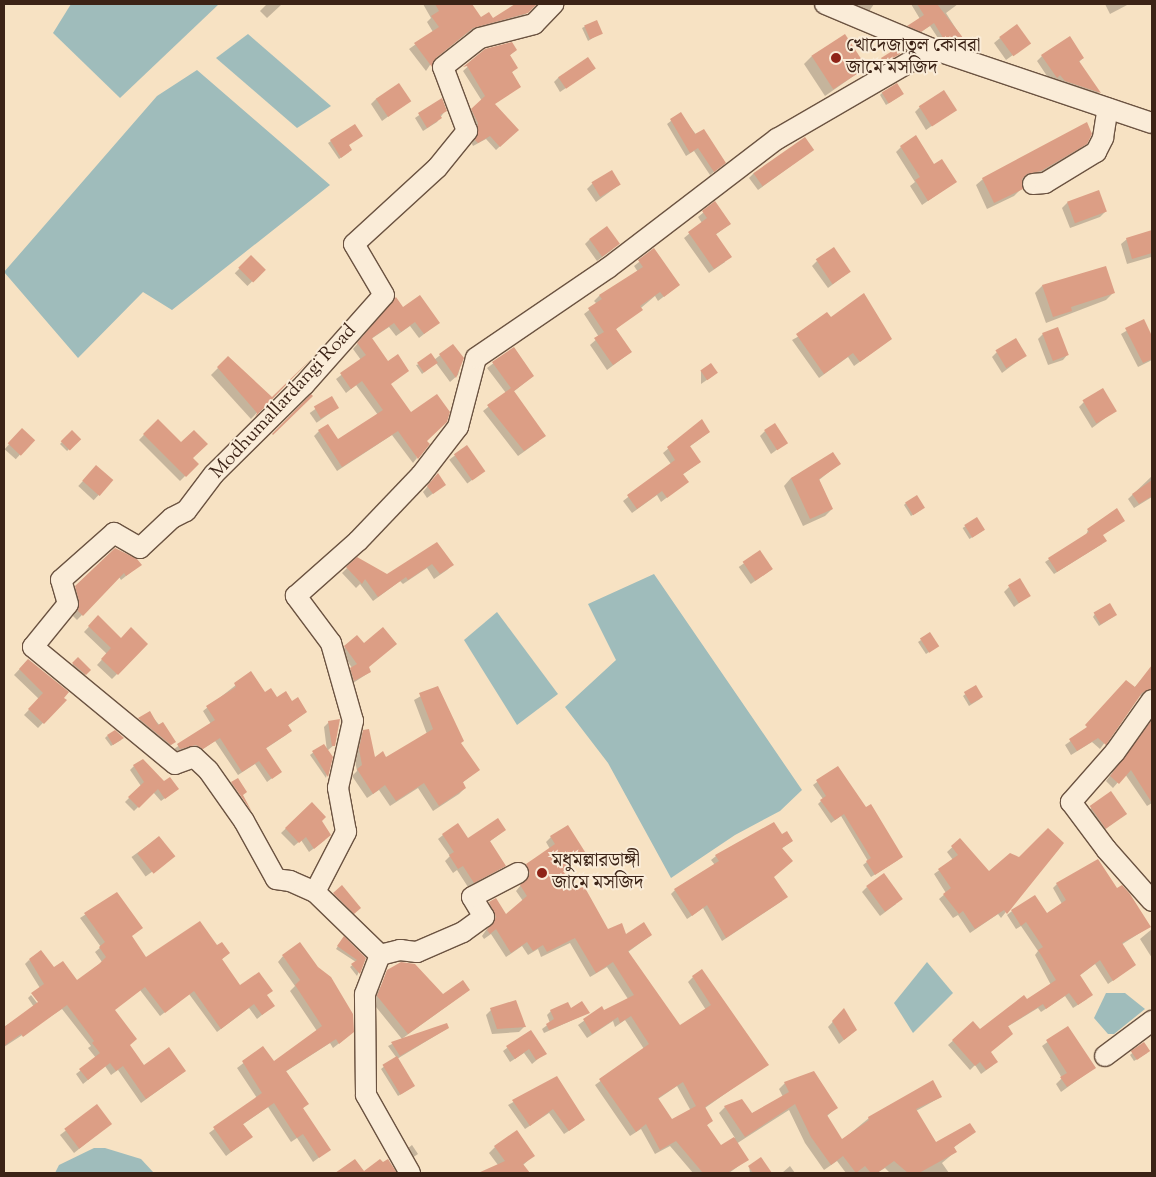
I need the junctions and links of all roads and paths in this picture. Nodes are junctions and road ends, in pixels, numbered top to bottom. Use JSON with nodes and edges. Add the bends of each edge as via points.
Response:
{"nodes":[{"id":1,"x":553,"y":4,"type":"edge"},
{"id":2,"x":825,"y":4,"type":"edge"},
{"id":3,"x":932,"y":49,"type":"junction"},
{"id":4,"x":1108,"y":108,"type":"junction"},
{"id":5,"x":1152,"y":123,"type":"edge"},
{"id":6,"x":1033,"y":184,"type":"dead end"},
{"id":7,"x":1152,"y":700,"type":"edge"},
{"id":8,"x":518,"y":874,"type":"dead end"},
{"id":9,"x":315,"y":892,"type":"junction"},
{"id":10,"x":1152,"y":901,"type":"edge"},
{"id":11,"x":380,"y":954,"type":"junction"},
{"id":12,"x":1152,"y":1021,"type":"edge"},
{"id":13,"x":1105,"y":1056,"type":"dead end"},
{"id":14,"x":410,"y":1173,"type":"edge"}],
"edges":[{"from":1,"to":9,"type":"street","name":"Modhumallardangi Road","via":[[534,24],[480,38],[443,67],[467,131],[437,168],[354,244],[384,295],[304,385],[214,474],[186,512],[172,518],[140,548],[114,533],[61,580],[68,604],[33,647],[175,764],[194,757],[208,770],[244,821],[276,879],[290,880]]},
{"from":2,"to":3,"type":"street"},
{"from":3,"to":4,"type":"street"},
{"from":3,"to":9,"type":"street","via":[[777,139],[608,268],[476,358],[458,427],[421,475],[358,541],[296,596],[331,643],[353,721],[338,788],[346,832]]},
{"from":4,"to":5,"type":"street"},
{"from":4,"to":6,"type":"street","via":[[1103,138],[1096,152],[1045,183]]},
{"from":7,"to":10,"type":"street","via":[[1115,752],[1072,802],[1106,849]]},
{"from":8,"to":11,"type":"street","via":[[472,897],[484,916],[463,932],[418,952],[400,950]]},
{"from":9,"to":11,"type":"street","name":"Modhumallardangi Road"},
{"from":11,"to":14,"type":"street","via":[[365,994],[366,1096]]},
{"from":12,"to":13,"type":"street"}]}
